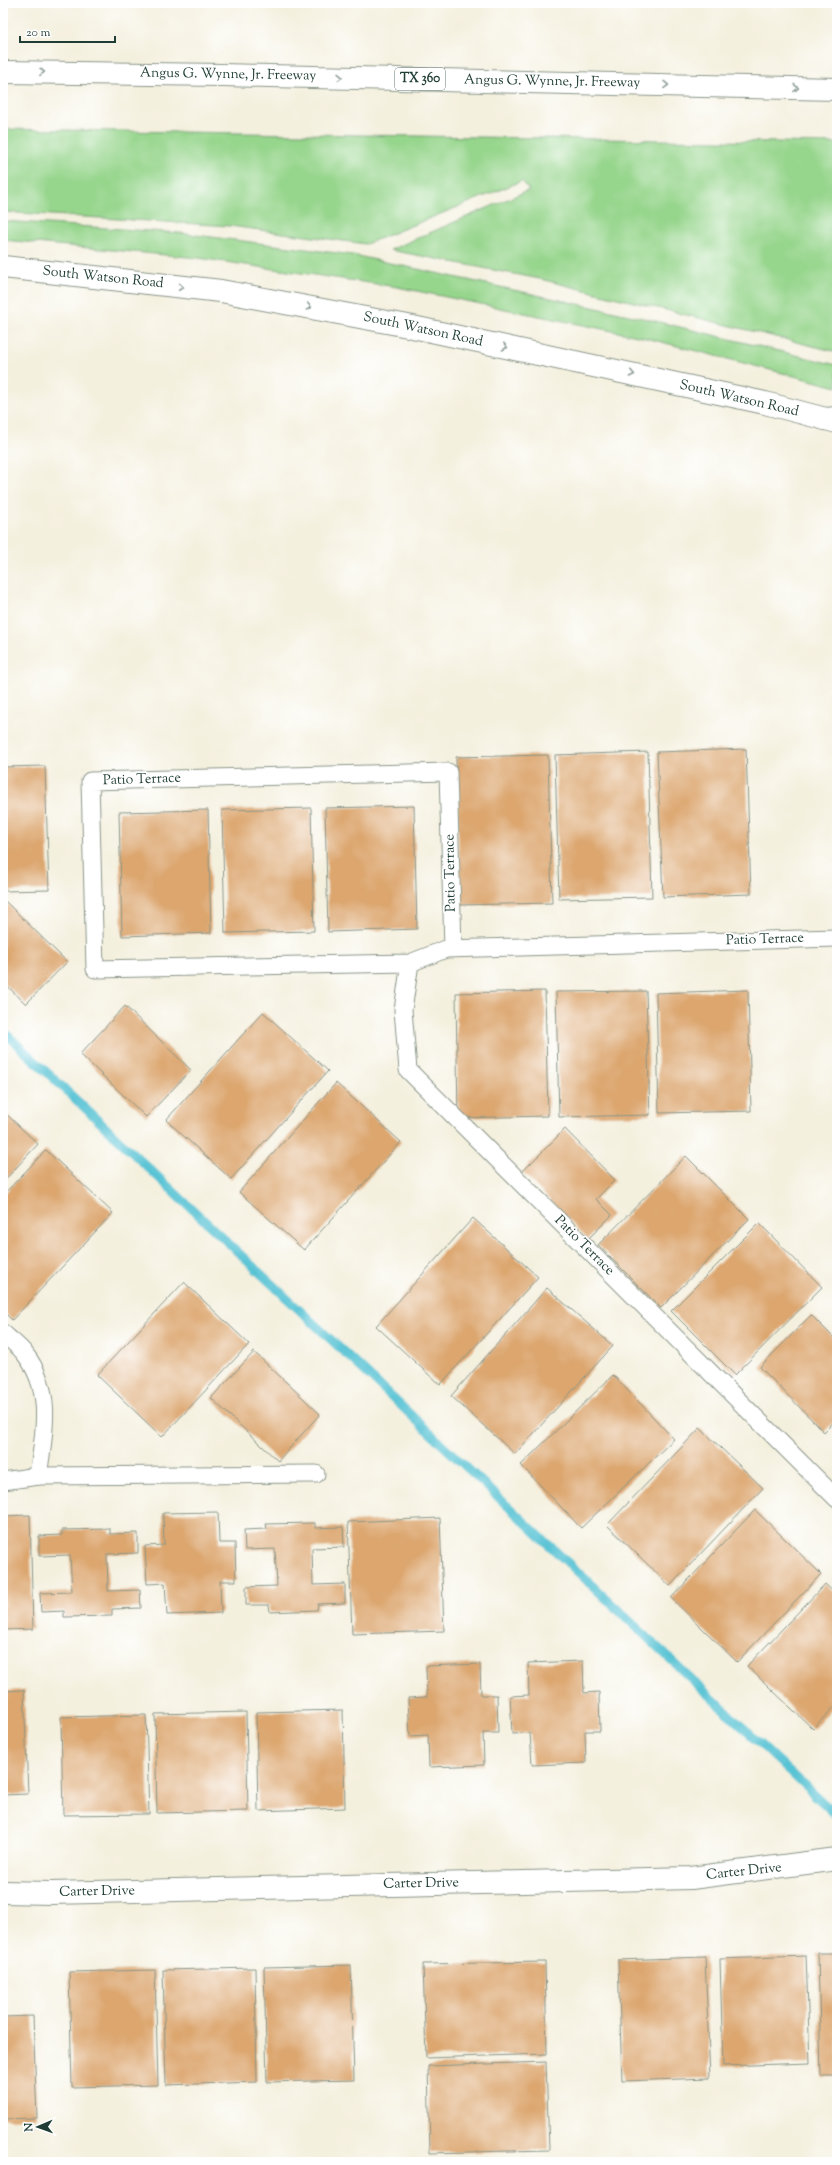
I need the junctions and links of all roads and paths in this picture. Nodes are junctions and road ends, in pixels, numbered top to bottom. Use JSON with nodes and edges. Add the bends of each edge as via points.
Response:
{"nodes":[{"id":1,"x":3,"y":72,"type":"edge"},
{"id":2,"x":837,"y":88,"type":"edge"},
{"id":3,"x":3,"y":267,"type":"edge"},
{"id":4,"x":833,"y":420,"type":"edge"},
{"id":5,"x":837,"y":938,"type":"edge"},
{"id":6,"x":453,"y":949,"type":"junction"},
{"id":7,"x":410,"y":963,"type":"junction"},
{"id":8,"x":3,"y":1333,"type":"edge"},
{"id":9,"x":316,"y":1474,"type":"dead end"},
{"id":10,"x":38,"y":1476,"type":"junction"},
{"id":11,"x":3,"y":1481,"type":"edge"},
{"id":12,"x":837,"y":1499,"type":"edge"},
{"id":13,"x":837,"y":1859,"type":"edge"},
{"id":14,"x":3,"y":1892,"type":"edge"}],
"edges":[{"from":1,"to":2,"type":"main road","name":"Angus G. Wynne, Jr. Freeway","number":"TX 360","one_way":true,"via":[[222,74]]},
{"from":3,"to":4,"type":"main road","name":"South Watson Road","one_way":true,"via":[[229,292],[408,326]]},
{"from":5,"to":6,"type":"lane","name":"Patio Terrace"},
{"from":6,"to":7,"type":"lane","name":"Patio Terrace"},
{"from":6,"to":7,"type":"lane","name":"Patio Terrace","via":[[448,772],[90,781],[95,970]]},
{"from":7,"to":12,"type":"lane","name":"Patio Terrace","via":[[403,1010],[408,1070]]},
{"from":8,"to":10,"type":"lane","via":[[26,1354],[42,1382],[46,1422]]},
{"from":9,"to":10,"type":"lane"},
{"from":10,"to":11,"type":"lane"},
{"from":13,"to":14,"type":"main road","name":"Carter Drive","via":[[691,1878]]}]}
